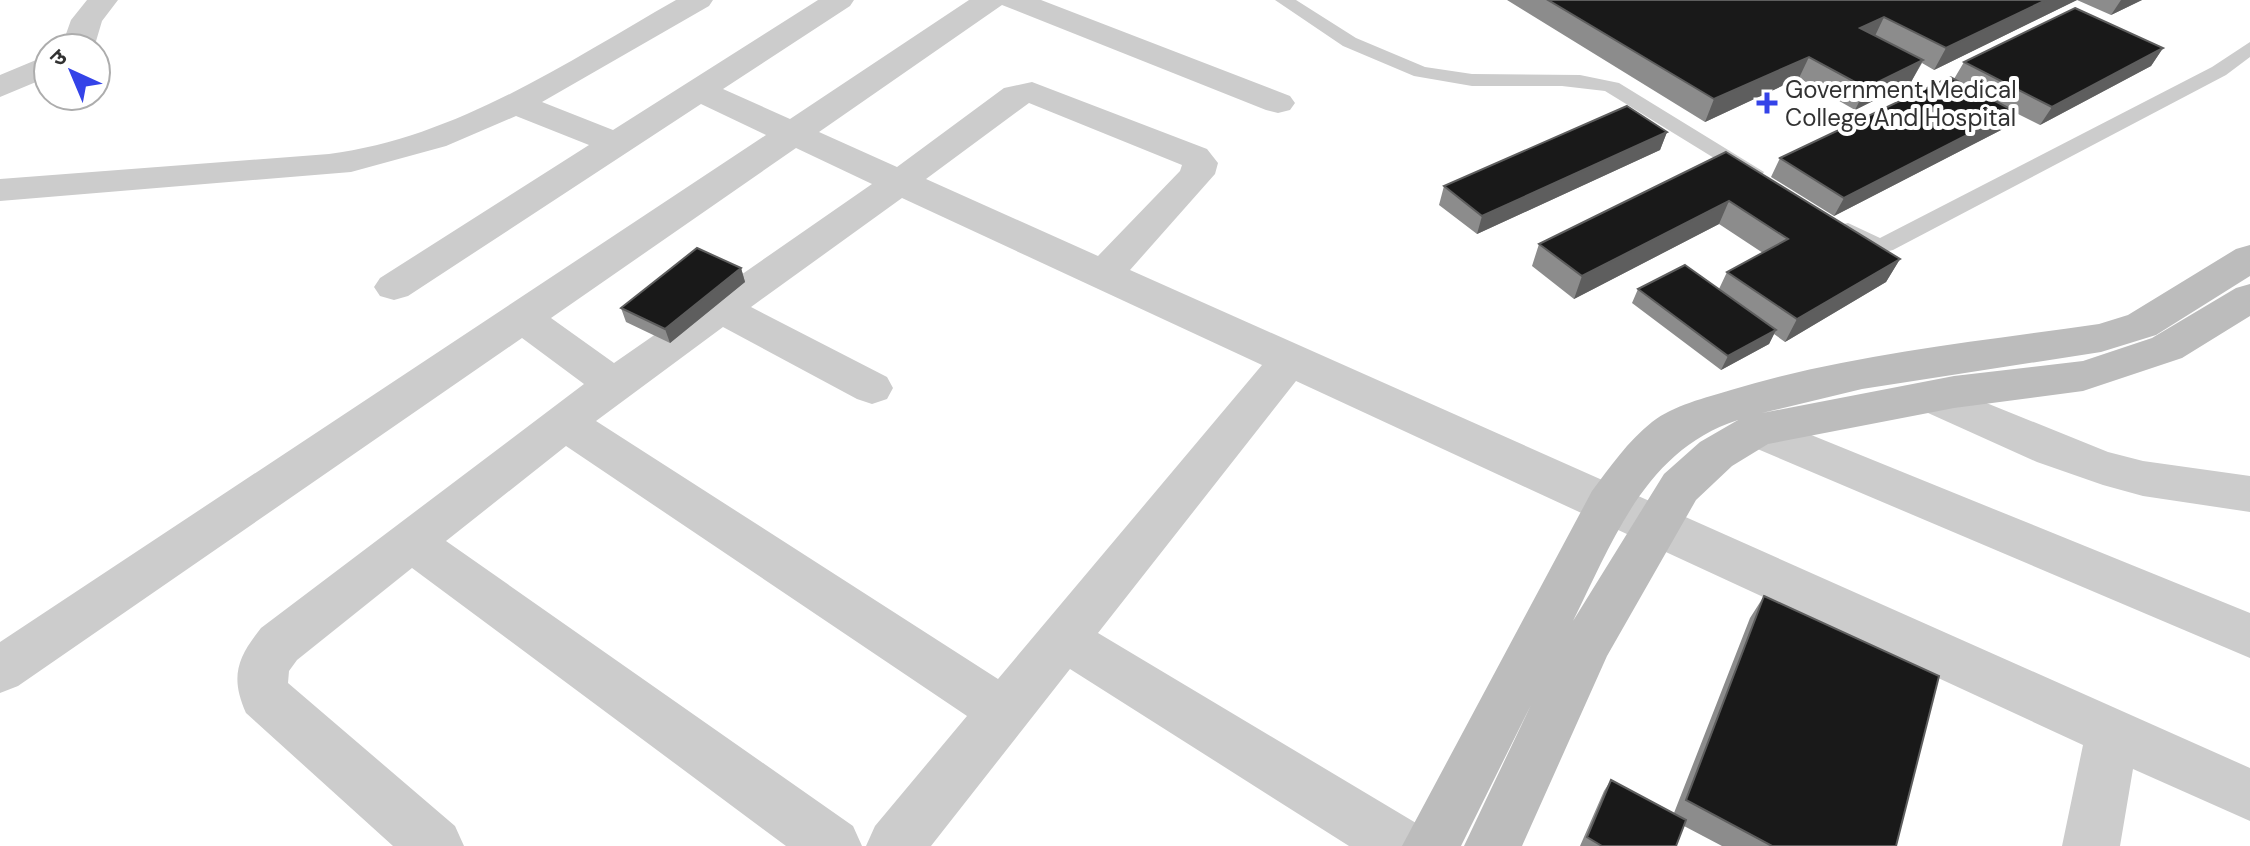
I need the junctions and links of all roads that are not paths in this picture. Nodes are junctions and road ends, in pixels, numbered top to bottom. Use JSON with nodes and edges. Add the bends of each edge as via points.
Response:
{"nodes":[{"id":1,"x":103,"y":0,"type":"edge"},
{"id":2,"x":698,"y":0,"type":"edge"},
{"id":3,"x":839,"y":0,"type":"edge"},
{"id":4,"x":990,"y":0,"type":"edge"},
{"id":5,"x":1014,"y":0,"type":"edge"},
{"id":6,"x":1284,"y":0,"type":"edge"},
{"id":7,"x":84,"y":32,"type":"edge"},
{"id":8,"x":2250,"y":48,"type":"edge"},
{"id":9,"x":32,"y":72,"type":"edge"},
{"id":10,"x":0,"y":87,"type":"edge"},
{"id":11,"x":699,"y":91,"type":"junction"},
{"id":12,"x":514,"y":103,"type":"junction"},
{"id":13,"x":1278,"y":103,"type":"dead end"},
{"id":14,"x":790,"y":132,"type":"junction"},
{"id":15,"x":617,"y":144,"type":"junction"},
{"id":16,"x":898,"y":183,"type":"junction"},
{"id":17,"x":1771,"y":183,"type":"edge"},
{"id":18,"x":0,"y":190,"type":"edge"},
{"id":19,"x":1837,"y":223,"type":"edge"},
{"id":20,"x":2250,"y":258,"type":"edge"},
{"id":21,"x":1104,"y":274,"type":"junction"},
{"id":22,"x":394,"y":287,"type":"dead end"},
{"id":23,"x":2250,"y":298,"type":"edge"},
{"id":24,"x":722,"y":309,"type":"junction"},
{"id":25,"x":521,"y":317,"type":"junction"},
{"id":26,"x":1291,"y":358,"type":"junction"},
{"id":27,"x":614,"y":384,"type":"junction"},
{"id":28,"x":872,"y":388,"type":"dead end"},
{"id":29,"x":1932,"y":397,"type":"junction"},
{"id":30,"x":565,"y":423,"type":"junction"},
{"id":31,"x":1757,"y":430,"type":"junction"},
{"id":32,"x":2250,"y":494,"type":"edge"},
{"id":33,"x":1608,"y":504,"type":"junction"},
{"id":34,"x":1658,"y":526,"type":"junction"},
{"id":35,"x":412,"y":542,"type":"junction"},
{"id":36,"x":2250,"y":636,"type":"edge"},
{"id":37,"x":1065,"y":639,"type":"junction"},
{"id":38,"x":0,"y":670,"type":"edge"},
{"id":39,"x":1004,"y":712,"type":"junction"},
{"id":40,"x":2112,"y":735,"type":"junction"},
{"id":41,"x":2250,"y":795,"type":"edge"},
{"id":42,"x":435,"y":846,"type":"edge"},
{"id":43,"x":833,"y":846,"type":"edge"},
{"id":44,"x":895,"y":846,"type":"edge"},
{"id":45,"x":1401,"y":846,"type":"edge"},
{"id":46,"x":1431,"y":846,"type":"edge"},
{"id":47,"x":1493,"y":846,"type":"edge"},
{"id":48,"x":2091,"y":846,"type":"edge"}],
"edges":[{"from":1,"to":7,"type":"street"},
{"from":2,"to":12,"type":"street"},
{"from":3,"to":11,"type":"street"},
{"from":4,"to":14,"type":"street"},
{"from":5,"to":13,"type":"street"},
{"from":6,"to":17,"type":"lane","via":[[1366,51],[1431,76],[1613,88]]},
{"from":8,"to":19,"type":"lane","via":[[2219,71],[1885,245],[1876,246]]},
{"from":9,"to":10,"type":"street"},
{"from":11,"to":14,"type":"street"},
{"from":11,"to":15,"type":"street"},
{"from":12,"to":15,"type":"street"},
{"from":12,"to":18,"type":"street","via":[[390,154]]},
{"from":14,"to":16,"type":"street"},
{"from":14,"to":25,"type":"street"},
{"from":15,"to":22,"type":"street"},
{"from":16,"to":21,"type":"street"},
{"from":16,"to":21,"type":"street","via":[[1023,92],[1194,157],[1200,163],[1197,174]]},
{"from":16,"to":24,"type":"street"},
{"from":20,"to":33,"type":"main road","via":[[2142,325],[2101,338],[1862,374],[1706,414],[1669,433]]},
{"from":21,"to":26,"type":"street"},
{"from":23,"to":29,"type":"main road","via":[[2167,348],[2120,365],[2083,376]]},
{"from":24,"to":27,"type":"street"},
{"from":24,"to":28,"type":"street"},
{"from":25,"to":27,"type":"street"},
{"from":25,"to":38,"type":"street"},
{"from":26,"to":33,"type":"street"},
{"from":26,"to":37,"type":"street"},
{"from":27,"to":30,"type":"street"},
{"from":29,"to":31,"type":"main road"},
{"from":29,"to":32,"type":"street","via":[[2129,476]]},
{"from":30,"to":35,"type":"street"},
{"from":30,"to":39,"type":"street"},
{"from":31,"to":34,"type":"main road","via":[[1716,454],[1680,487]]},
{"from":31,"to":36,"type":"street"},
{"from":33,"to":34,"type":"street"},
{"from":33,"to":46,"type":"main road"},
{"from":34,"to":40,"type":"street"},
{"from":34,"to":47,"type":"main road","via":[[1586,645]]},
{"from":35,"to":42,"type":"street","via":[[279,644],[259,680],[265,696]]},
{"from":35,"to":43,"type":"street"},
{"from":37,"to":39,"type":"street"},
{"from":37,"to":45,"type":"street"},
{"from":39,"to":44,"type":"street"},
{"from":40,"to":41,"type":"street"},
{"from":40,"to":48,"type":"street"}]}
